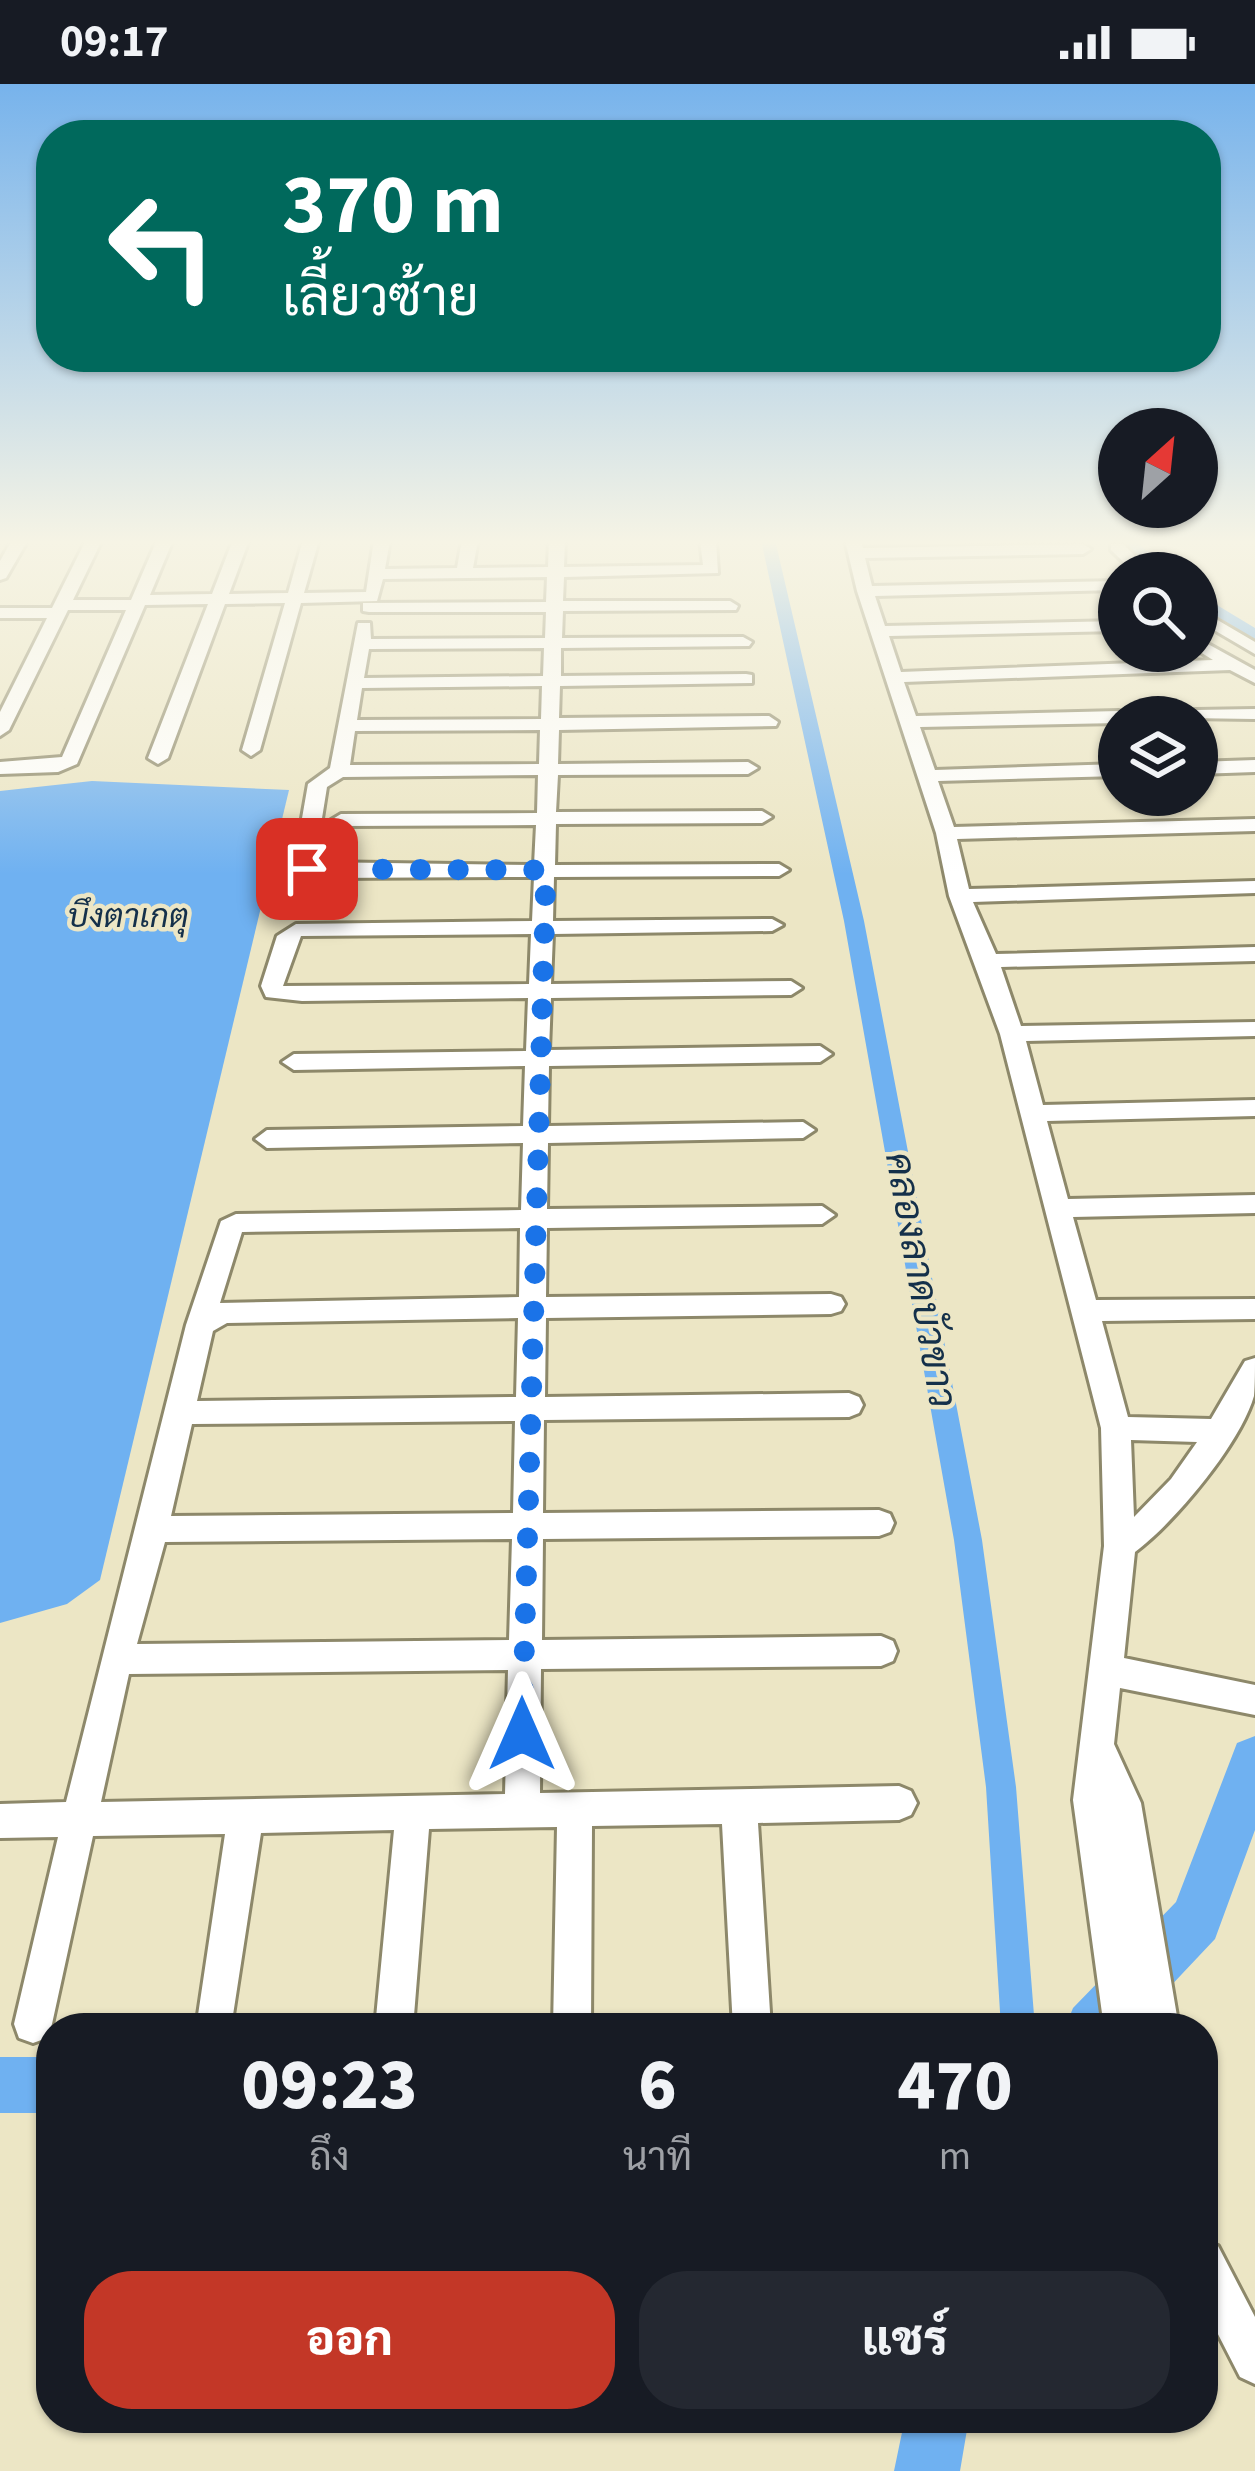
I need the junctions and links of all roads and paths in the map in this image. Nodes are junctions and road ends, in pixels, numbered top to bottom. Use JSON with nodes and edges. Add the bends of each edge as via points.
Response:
{"nodes":[{"id":1,"x":40,"y":651,"type":"edge"},
{"id":2,"x":117,"y":651,"type":"edge"},
{"id":3,"x":199,"y":651,"type":"edge"},
{"id":4,"x":279,"y":651,"type":"edge"},
{"id":5,"x":359,"y":651,"type":"edge"},
{"id":6,"x":551,"y":651,"type":"edge"},
{"id":7,"x":887,"y":651,"type":"edge"},
{"id":8,"x":1218,"y":657,"type":"edge"},
{"id":9,"x":1231,"y":665,"type":"junction"},
{"id":10,"x":896,"y":677,"type":"junction"},
{"id":11,"x":1255,"y":677,"type":"edge"},
{"id":12,"x":746,"y":680,"type":"dead end"},
{"id":13,"x":353,"y":683,"type":"junction"},
{"id":14,"x":552,"y":683,"type":"junction"},
{"id":15,"x":1255,"y":714,"type":"edge"},
{"id":16,"x":1218,"y":715,"type":"edge"},
{"id":17,"x":1098,"y":718,"type":"edge"},
{"id":18,"x":769,"y":722,"type":"dead end"},
{"id":19,"x":911,"y":722,"type":"junction"},
{"id":20,"x":550,"y":724,"type":"junction"},
{"id":21,"x":345,"y":726,"type":"junction"},
{"id":22,"x":0,"y":730,"type":"edge"},
{"id":23,"x":250,"y":750,"type":"dead end"},
{"id":24,"x":158,"y":758,"type":"dead end"},
{"id":25,"x":1255,"y":766,"type":"edge"},
{"id":26,"x":1218,"y":767,"type":"edge"},
{"id":27,"x":0,"y":768,"type":"edge"},
{"id":28,"x":748,"y":768,"type":"dead end"},
{"id":29,"x":339,"y":770,"type":"junction"},
{"id":30,"x":1098,"y":771,"type":"edge"},
{"id":31,"x":547,"y":772,"type":"junction"},
{"id":32,"x":928,"y":776,"type":"junction"},
{"id":33,"x":548,"y":818,"type":"junction"},
{"id":34,"x":762,"y":818,"type":"dead end"},
{"id":35,"x":341,"y":820,"type":"dead end"},
{"id":36,"x":1255,"y":825,"type":"edge"},
{"id":37,"x":946,"y":833,"type":"junction"},
{"id":38,"x":546,"y":870,"type":"junction"},
{"id":39,"x":779,"y":870,"type":"dead end"},
{"id":40,"x":1255,"y":887,"type":"edge"},
{"id":41,"x":960,"y":896,"type":"junction"},
{"id":42,"x":772,"y":925,"type":"dead end"},
{"id":43,"x":543,"y":928,"type":"junction"},
{"id":44,"x":1255,"y":954,"type":"edge"},
{"id":45,"x":988,"y":961,"type":"junction"},
{"id":46,"x":790,"y":988,"type":"dead end"},
{"id":47,"x":540,"y":990,"type":"junction"},
{"id":48,"x":1255,"y":1029,"type":"edge"},
{"id":49,"x":1012,"y":1034,"type":"junction"},
{"id":50,"x":820,"y":1054,"type":"dead end"},
{"id":51,"x":537,"y":1058,"type":"junction"},
{"id":52,"x":294,"y":1062,"type":"dead end"},
{"id":53,"x":1255,"y":1108,"type":"edge"},
{"id":54,"x":1032,"y":1113,"type":"junction"},
{"id":55,"x":803,"y":1130,"type":"dead end"},
{"id":56,"x":538,"y":1134,"type":"junction"},
{"id":57,"x":267,"y":1139,"type":"dead end"},
{"id":58,"x":1255,"y":1204,"type":"edge"},
{"id":59,"x":1058,"y":1208,"type":"junction"},
{"id":60,"x":822,"y":1214,"type":"dead end"},
{"id":61,"x":537,"y":1216,"type":"junction"},
{"id":62,"x":831,"y":1304,"type":"dead end"},
{"id":63,"x":534,"y":1306,"type":"junction"},
{"id":64,"x":1255,"y":1309,"type":"edge"},
{"id":65,"x":1088,"y":1311,"type":"junction"},
{"id":66,"x":200,"y":1325,"type":"junction"},
{"id":67,"x":1255,"y":1369,"type":"edge"},
{"id":68,"x":849,"y":1406,"type":"dead end"},
{"id":69,"x":532,"y":1408,"type":"junction"},
{"id":70,"x":178,"y":1413,"type":"junction"},
{"id":71,"x":1116,"y":1428,"type":"junction"},
{"id":72,"x":1218,"y":1431,"type":"junction"},
{"id":73,"x":879,"y":1523,"type":"dead end"},
{"id":74,"x":528,"y":1524,"type":"junction"},
{"id":75,"x":153,"y":1529,"type":"junction"},
{"id":76,"x":1120,"y":1546,"type":"junction"},
{"id":77,"x":881,"y":1652,"type":"dead end"},
{"id":78,"x":522,"y":1655,"type":"junction"},
{"id":79,"x":116,"y":1659,"type":"junction"},
{"id":80,"x":1106,"y":1670,"type":"junction"},
{"id":81,"x":1255,"y":1700,"type":"edge"},
{"id":82,"x":1107,"y":1802,"type":"junction"},
{"id":83,"x":899,"y":1803,"type":"dead end"},
{"id":84,"x":739,"y":1805,"type":"junction"},
{"id":85,"x":575,"y":1810,"type":"junction"},
{"id":86,"x":522,"y":1812,"type":"junction"},
{"id":87,"x":413,"y":1813,"type":"junction"},
{"id":88,"x":245,"y":1817,"type":"junction"},
{"id":89,"x":77,"y":1820,"type":"junction"},
{"id":90,"x":0,"y":1821,"type":"edge"},
{"id":91,"x":217,"y":2013,"type":"edge"},
{"id":92,"x":395,"y":2013,"type":"edge"},
{"id":93,"x":572,"y":2013,"type":"edge"},
{"id":94,"x":751,"y":2013,"type":"edge"},
{"id":95,"x":1122,"y":2013,"type":"edge"},
{"id":96,"x":1156,"y":2013,"type":"edge"},
{"id":97,"x":33,"y":2024,"type":"dead end"},
{"id":98,"x":1218,"y":2290,"type":"edge"},
{"id":99,"x":1255,"y":2362,"type":"edge"}],
"edges":[{"from":1,"to":22,"type":"street"},
{"from":2,"to":27,"type":"street","via":[[70,760]]},
{"from":3,"to":24,"type":"street"},
{"from":4,"to":23,"type":"street"},
{"from":5,"to":13,"type":"street"},
{"from":6,"to":14,"type":"street"},
{"from":7,"to":10,"type":"street"},
{"from":8,"to":9,"type":"street"},
{"from":9,"to":10,"type":"street"},
{"from":9,"to":11,"type":"street"},
{"from":10,"to":19,"type":"street"},
{"from":12,"to":14,"type":"street"},
{"from":13,"to":14,"type":"street"},
{"from":13,"to":21,"type":"street"},
{"from":14,"to":20,"type":"street"},
{"from":15,"to":16,"type":"street"},
{"from":17,"to":19,"type":"street"},
{"from":18,"to":20,"type":"street"},
{"from":19,"to":32,"type":"street"},
{"from":20,"to":21,"type":"street"},
{"from":20,"to":31,"type":"street"},
{"from":21,"to":29,"type":"street"},
{"from":25,"to":26,"type":"street"},
{"from":28,"to":31,"type":"street"},
{"from":29,"to":31,"type":"street"},
{"from":29,"to":38,"type":"street","via":[[318,784],[307,869]]},
{"from":30,"to":32,"type":"street"},
{"from":31,"to":33,"type":"street"},
{"from":32,"to":37,"type":"street"},
{"from":33,"to":34,"type":"street"},
{"from":33,"to":35,"type":"street"},
{"from":33,"to":38,"type":"street"},
{"from":36,"to":37,"type":"street"},
{"from":37,"to":41,"type":"street"},
{"from":38,"to":39,"type":"street"},
{"from":38,"to":43,"type":"street"},
{"from":40,"to":41,"type":"street"},
{"from":41,"to":45,"type":"street"},
{"from":42,"to":43,"type":"street"},
{"from":43,"to":47,"type":"street"},
{"from":43,"to":47,"type":"street","via":[[296,930],[272,986],[302,994]]},
{"from":44,"to":45,"type":"street"},
{"from":45,"to":49,"type":"street"},
{"from":46,"to":47,"type":"street"},
{"from":47,"to":51,"type":"street"},
{"from":48,"to":49,"type":"street"},
{"from":49,"to":54,"type":"street"},
{"from":50,"to":51,"type":"street"},
{"from":51,"to":52,"type":"street"},
{"from":51,"to":56,"type":"street"},
{"from":53,"to":54,"type":"street"},
{"from":54,"to":59,"type":"street"},
{"from":55,"to":56,"type":"street"},
{"from":56,"to":57,"type":"street"},
{"from":56,"to":61,"type":"street"},
{"from":58,"to":59,"type":"street"},
{"from":59,"to":65,"type":"street"},
{"from":60,"to":61,"type":"street"},
{"from":61,"to":63,"type":"street"},
{"from":61,"to":66,"type":"street","via":[[236,1223]]},
{"from":62,"to":63,"type":"street"},
{"from":63,"to":66,"type":"street","via":[[222,1312]]},
{"from":63,"to":69,"type":"street"},
{"from":64,"to":65,"type":"street"},
{"from":65,"to":71,"type":"street"},
{"from":66,"to":70,"type":"street"},
{"from":67,"to":72,"type":"street"},
{"from":68,"to":69,"type":"street"},
{"from":69,"to":70,"type":"street"},
{"from":69,"to":74,"type":"street"},
{"from":70,"to":75,"type":"street"},
{"from":71,"to":72,"type":"street"},
{"from":71,"to":76,"type":"street"},
{"from":72,"to":76,"type":"street","via":[[1182,1492]]},
{"from":73,"to":74,"type":"street"},
{"from":74,"to":75,"type":"street"},
{"from":74,"to":78,"type":"street"},
{"from":75,"to":79,"type":"street"},
{"from":76,"to":80,"type":"street"},
{"from":77,"to":78,"type":"street"},
{"from":78,"to":79,"type":"street"},
{"from":78,"to":86,"type":"street"},
{"from":79,"to":89,"type":"street"},
{"from":80,"to":81,"type":"street"},
{"from":80,"to":82,"type":"street","via":[[1099,1748]]},
{"from":82,"to":95,"type":"street"},
{"from":82,"to":96,"type":"street"},
{"from":83,"to":84,"type":"street"},
{"from":84,"to":85,"type":"street"},
{"from":84,"to":94,"type":"street"},
{"from":85,"to":86,"type":"street"},
{"from":85,"to":93,"type":"street"},
{"from":86,"to":87,"type":"street"},
{"from":87,"to":88,"type":"street"},
{"from":87,"to":92,"type":"street"},
{"from":88,"to":89,"type":"street"},
{"from":88,"to":91,"type":"street"},
{"from":89,"to":90,"type":"street"},
{"from":89,"to":97,"type":"street"},
{"from":98,"to":99,"type":"street"}]}
